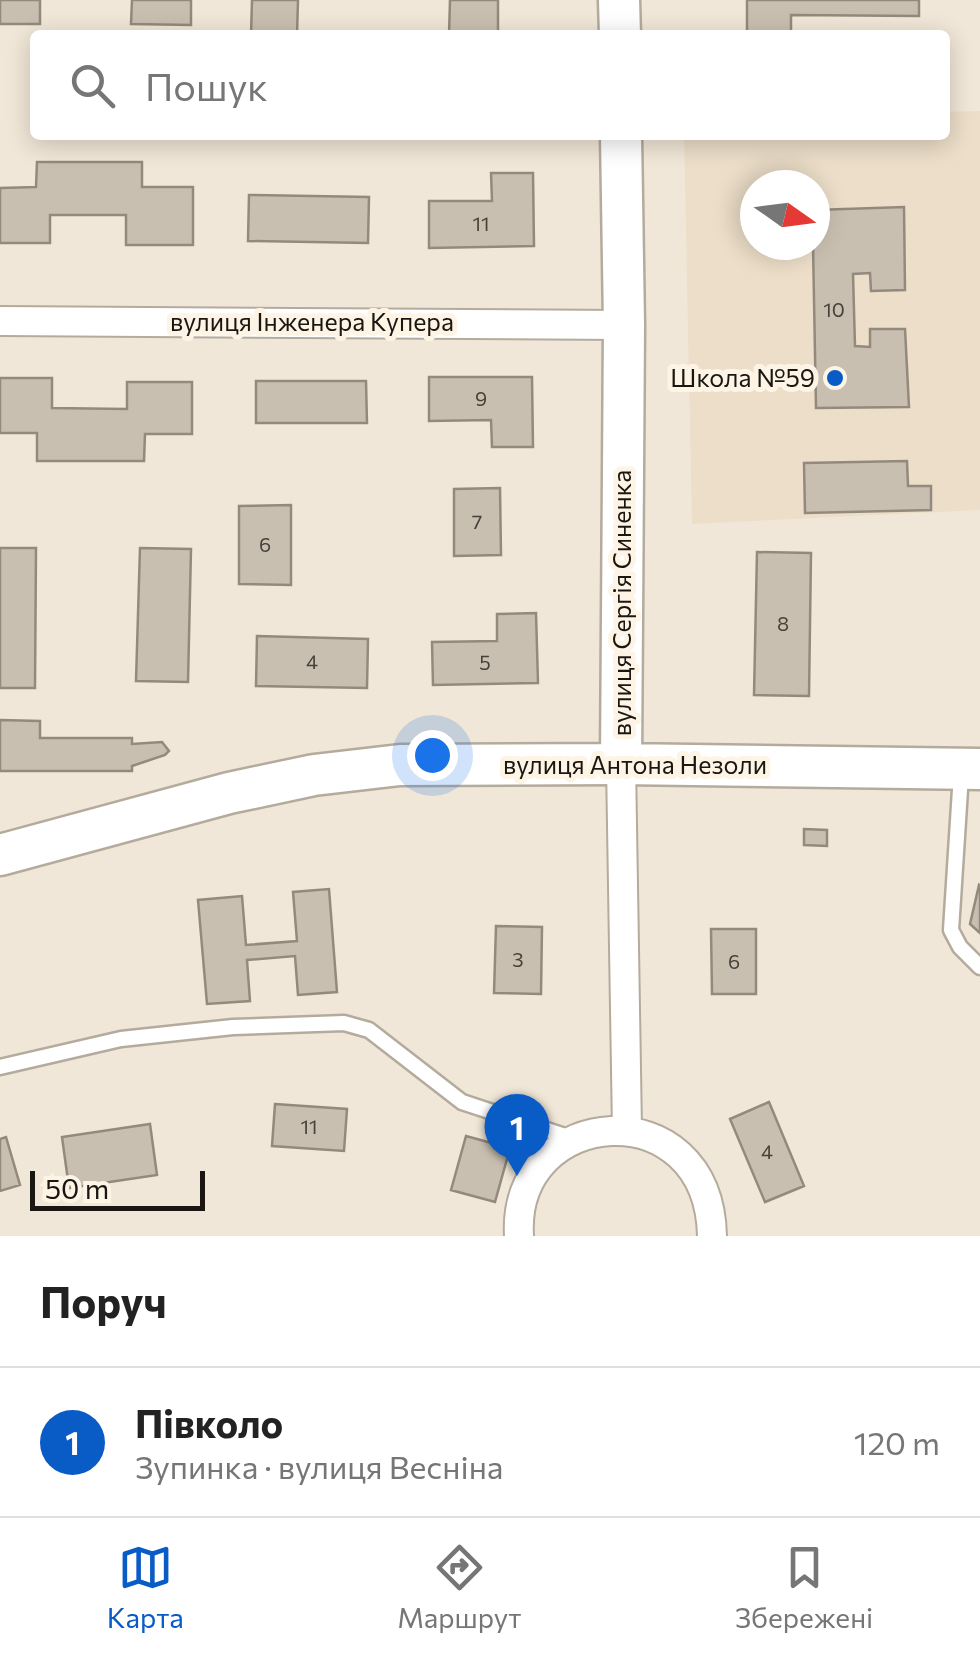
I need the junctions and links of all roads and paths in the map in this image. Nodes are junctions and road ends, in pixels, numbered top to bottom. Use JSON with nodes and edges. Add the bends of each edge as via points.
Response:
{"nodes":[{"id":1,"x":619,"y":0,"type":"edge"},
{"id":2,"x":620,"y":30,"type":"edge"},
{"id":3,"x":621,"y":140,"type":"edge"},
{"id":4,"x":0,"y":321,"type":"edge"},
{"id":5,"x":624,"y":325,"type":"junction"},
{"id":6,"x":622,"y":764,"type":"junction"},
{"id":7,"x":971,"y":769,"type":"edge"},
{"id":8,"x":0,"y":855,"type":"edge"},
{"id":9,"x":980,"y":967,"type":"edge"},
{"id":10,"x":0,"y":1067,"type":"edge"},
{"id":11,"x":626,"y":1130,"type":"junction"},
{"id":12,"x":575,"y":1139,"type":"junction"},
{"id":13,"x":519,"y":1236,"type":"edge"},
{"id":14,"x":712,"y":1236,"type":"edge"}],
"edges":[{"from":1,"to":2,"type":"main road"},
{"from":3,"to":5,"type":"main road","name":"вулиця Сергія Синенка"},
{"from":4,"to":5,"type":"street","name":"вулиця Інженера Купера"},
{"from":5,"to":6,"type":"main road","name":"вулиця Сергія Синенка"},
{"from":6,"to":7,"type":"main road","name":"вулиця Антона Незоли"},
{"from":6,"to":8,"type":"main road","name":"вулиця Антона Незоли","via":[[400,765],[314,776]]},
{"from":6,"to":11,"type":"street","name":"вулиця Сергія Синенка"},
{"from":7,"to":9,"type":"lane","via":[[950,930]]},
{"from":10,"to":12,"type":"lane","via":[[121,1039],[344,1023],[369,1030],[462,1102]]},
{"from":11,"to":12,"type":"street"},
{"from":11,"to":14,"type":"street","via":[[682,1156],[701,1180],[712,1210]]},
{"from":12,"to":13,"type":"street","via":[[532,1177],[521,1203]]}]}
